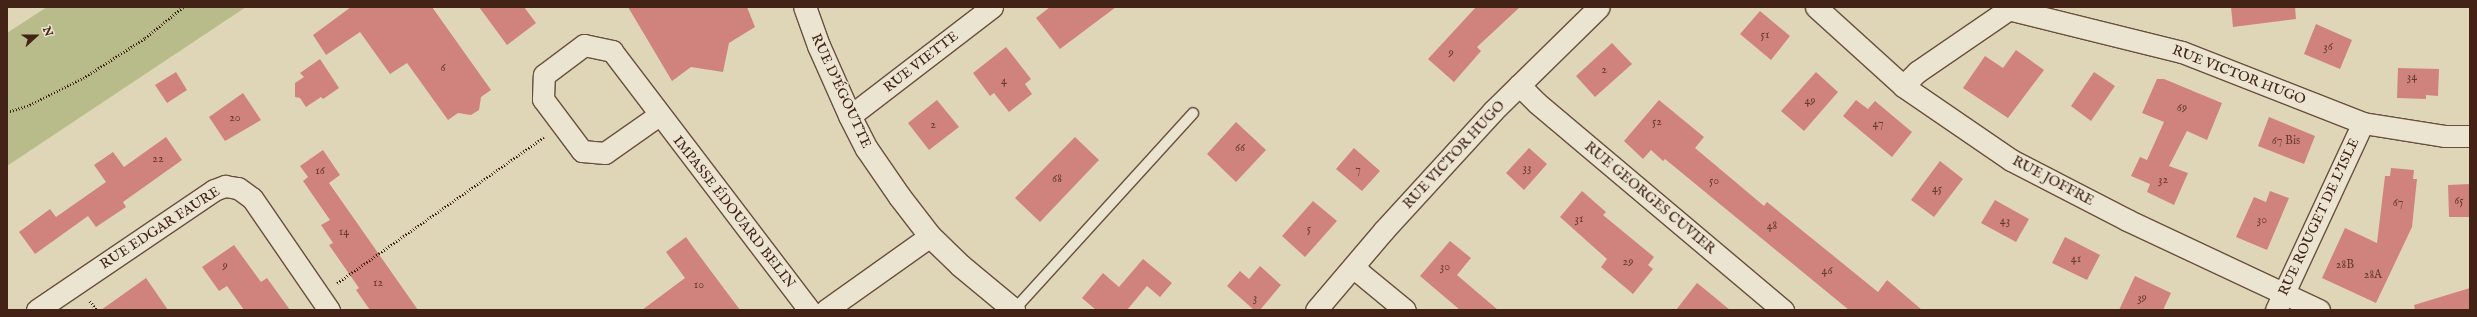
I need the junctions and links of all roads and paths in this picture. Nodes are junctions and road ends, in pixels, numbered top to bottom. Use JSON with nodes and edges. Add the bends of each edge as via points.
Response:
{"nodes":[{"id":1,"x":183,"y":7,"type":"edge"},
{"id":2,"x":805,"y":7,"type":"edge"},
{"id":3,"x":992,"y":7,"type":"edge"},
{"id":4,"x":1599,"y":7,"type":"edge"},
{"id":5,"x":1816,"y":7,"type":"edge"},
{"id":6,"x":2010,"y":8,"type":"edge"},
{"id":7,"x":1519,"y":85,"type":"junction"},
{"id":8,"x":1903,"y":86,"type":"junction"},
{"id":9,"x":7,"y":112,"type":"edge"},
{"id":10,"x":1193,"y":113,"type":"dead end"},
{"id":11,"x":659,"y":115,"type":"junction"},
{"id":12,"x":850,"y":116,"type":"junction"},
{"id":13,"x":2363,"y":123,"type":"junction"},
{"id":14,"x":562,"y":124,"type":"junction"},
{"id":15,"x":2470,"y":136,"type":"edge"},
{"id":16,"x":930,"y":236,"type":"junction"},
{"id":17,"x":1355,"y":265,"type":"junction"},
{"id":18,"x":2280,"y":301,"type":"edge"},
{"id":19,"x":324,"y":303,"type":"edge"},
{"id":20,"x":37,"y":310,"type":"edge"},
{"id":21,"x":809,"y":310,"type":"edge"},
{"id":22,"x":826,"y":310,"type":"edge"},
{"id":23,"x":1014,"y":310,"type":"edge"},
{"id":24,"x":1316,"y":310,"type":"edge"},
{"id":25,"x":1405,"y":310,"type":"edge"},
{"id":26,"x":1783,"y":310,"type":"edge"},
{"id":27,"x":2319,"y":310,"type":"edge"}],
"edges":[{"from":1,"to":9,"type":"path","via":[[145,38],[83,78],[27,106]]},
{"from":2,"to":12,"type":"main road","name":"RUE D'ÉGOUTTE"},
{"from":3,"to":12,"type":"street","name":"RUE VIETTE"},
{"from":4,"to":7,"type":"street","name":"RUE VICTOR HUGO"},
{"from":5,"to":8,"type":"street","name":"RUE JOFFRE"},
{"from":6,"to":8,"type":"street","via":[[1917,72]]},
{"from":6,"to":13,"type":"street","name":"RUE VICTOR HUGO","via":[[2182,52]]},
{"from":7,"to":17,"type":"street","name":"RUE VICTOR HUGO","via":[[1389,224]]},
{"from":7,"to":26,"type":"street","name":"RUE GEORGES CUVIER","via":[[1537,103]]},
{"from":8,"to":18,"type":"street","name":"RUE JOFFRE","via":[[2011,160]]},
{"from":10,"to":23,"type":"lane"},
{"from":11,"to":14,"type":"street","name":"IMPASSE ÉDOUARD BELIN","via":[[604,153],[582,151]]},
{"from":11,"to":14,"type":"street","name":"IMPASSE ÉDOUARD BELIN","via":[[612,51],[584,45],[544,75],[543,100]]},
{"from":11,"to":21,"type":"street","name":"IMPASSE ÉDOUARD BELIN"},
{"from":12,"to":16,"type":"main road","name":"RUE D'ÉGOUTTE","via":[[867,149]]},
{"from":13,"to":15,"type":"street","name":"RUE VICTOR HUGO","via":[[2444,136]]},
{"from":13,"to":18,"type":"street","name":"RUE ROUGET DE L'ISLE"},
{"from":14,"to":19,"type":"path"},
{"from":16,"to":22,"type":"street"},
{"from":16,"to":23,"type":"main road","name":"RUE D'ÉGOUTTE","via":[[961,266]]},
{"from":17,"to":24,"type":"street","name":"RUE VICTOR HUGO"},
{"from":17,"to":25,"type":"street","via":[[1360,274]]},
{"from":18,"to":27,"type":"street","name":"RUE JOFFRE"},
{"from":19,"to":20,"type":"street","name":"RUE EDGAR FAURE","via":[[252,198],[238,188],[225,186],[214,190]]}]}
